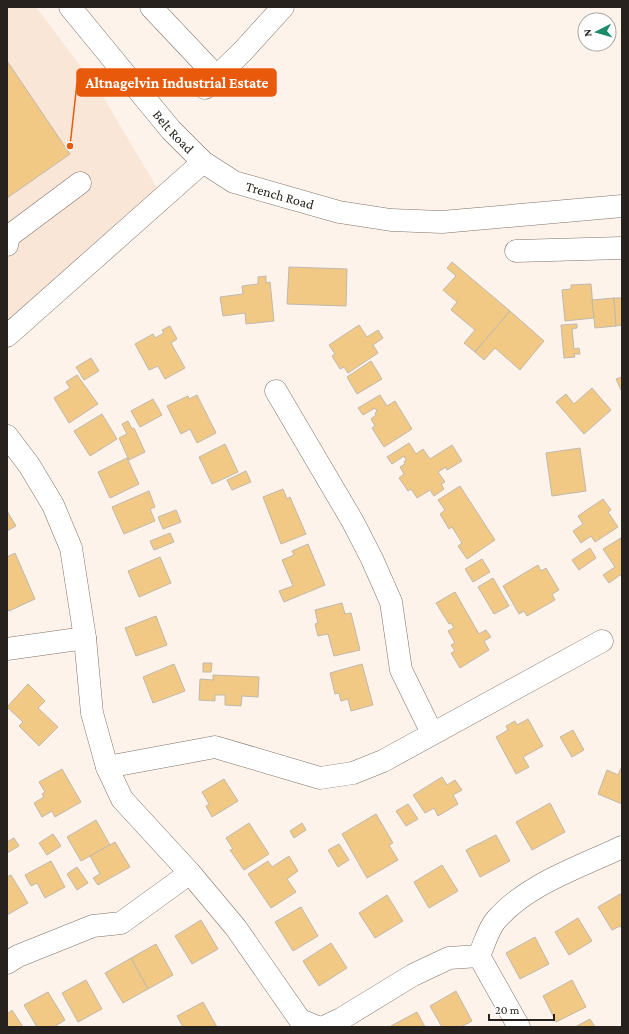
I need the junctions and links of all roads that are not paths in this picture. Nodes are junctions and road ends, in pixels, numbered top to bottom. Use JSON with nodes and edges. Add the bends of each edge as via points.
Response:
{"nodes":[{"id":1,"x":70,"y":7,"type":"edge"},
{"id":2,"x":151,"y":7,"type":"edge"},
{"id":3,"x":283,"y":7,"type":"edge"},
{"id":4,"x":203,"y":162,"type":"junction"},
{"id":5,"x":80,"y":184,"type":"dead end"},
{"id":6,"x":622,"y":206,"type":"edge"},
{"id":7,"x":7,"y":245,"type":"edge"},
{"id":8,"x":622,"y":248,"type":"edge"},
{"id":9,"x":516,"y":251,"type":"dead end"},
{"id":10,"x":7,"y":336,"type":"edge"},
{"id":11,"x":276,"y":391,"type":"dead end"},
{"id":12,"x":7,"y":436,"type":"edge"},
{"id":13,"x":85,"y":638,"type":"junction"},
{"id":14,"x":602,"y":641,"type":"dead end"},
{"id":15,"x":7,"y":649,"type":"edge"},
{"id":16,"x":432,"y":733,"type":"junction"},
{"id":17,"x":107,"y":767,"type":"junction"},
{"id":18,"x":622,"y":846,"type":"edge"},
{"id":19,"x":190,"y":873,"type":"junction"},
{"id":20,"x":479,"y":956,"type":"junction"},
{"id":21,"x":7,"y":962,"type":"edge"},
{"id":22,"x":317,"y":1027,"type":"edge"},
{"id":23,"x":324,"y":1027,"type":"edge"},
{"id":24,"x":520,"y":1027,"type":"edge"}],
"edges":[{"from":1,"to":4,"type":"street","name":"Belt Road","via":[[171,130]]},
{"from":2,"to":3,"type":"street","via":[[211,83]]},
{"from":4,"to":6,"type":"street","name":"Trench Road","via":[[234,182],[265,192],[339,212],[391,220],[442,222]]},
{"from":4,"to":10,"type":"street"},
{"from":5,"to":7,"type":"street","via":[[9,236]]},
{"from":8,"to":9,"type":"street"},
{"from":11,"to":16,"type":"street","via":[[353,522],[375,566],[391,602],[401,670]]},
{"from":12,"to":13,"type":"street","via":[[29,465],[53,505],[71,548]]},
{"from":13,"to":15,"type":"street"},
{"from":13,"to":17,"type":"street","via":[[92,713]]},
{"from":14,"to":16,"type":"street"},
{"from":16,"to":17,"type":"street","via":[[377,764],[353,773],[320,778],[215,747]]},
{"from":17,"to":19,"type":"street","via":[[122,799]]},
{"from":18,"to":20,"type":"street","via":[[519,899],[495,921]]},
{"from":19,"to":21,"type":"street","via":[[121,923],[93,926]]},
{"from":19,"to":22,"type":"street","via":[[236,928],[300,1020]]},
{"from":20,"to":23,"type":"street","via":[[449,958]]},
{"from":20,"to":24,"type":"street"}]}
